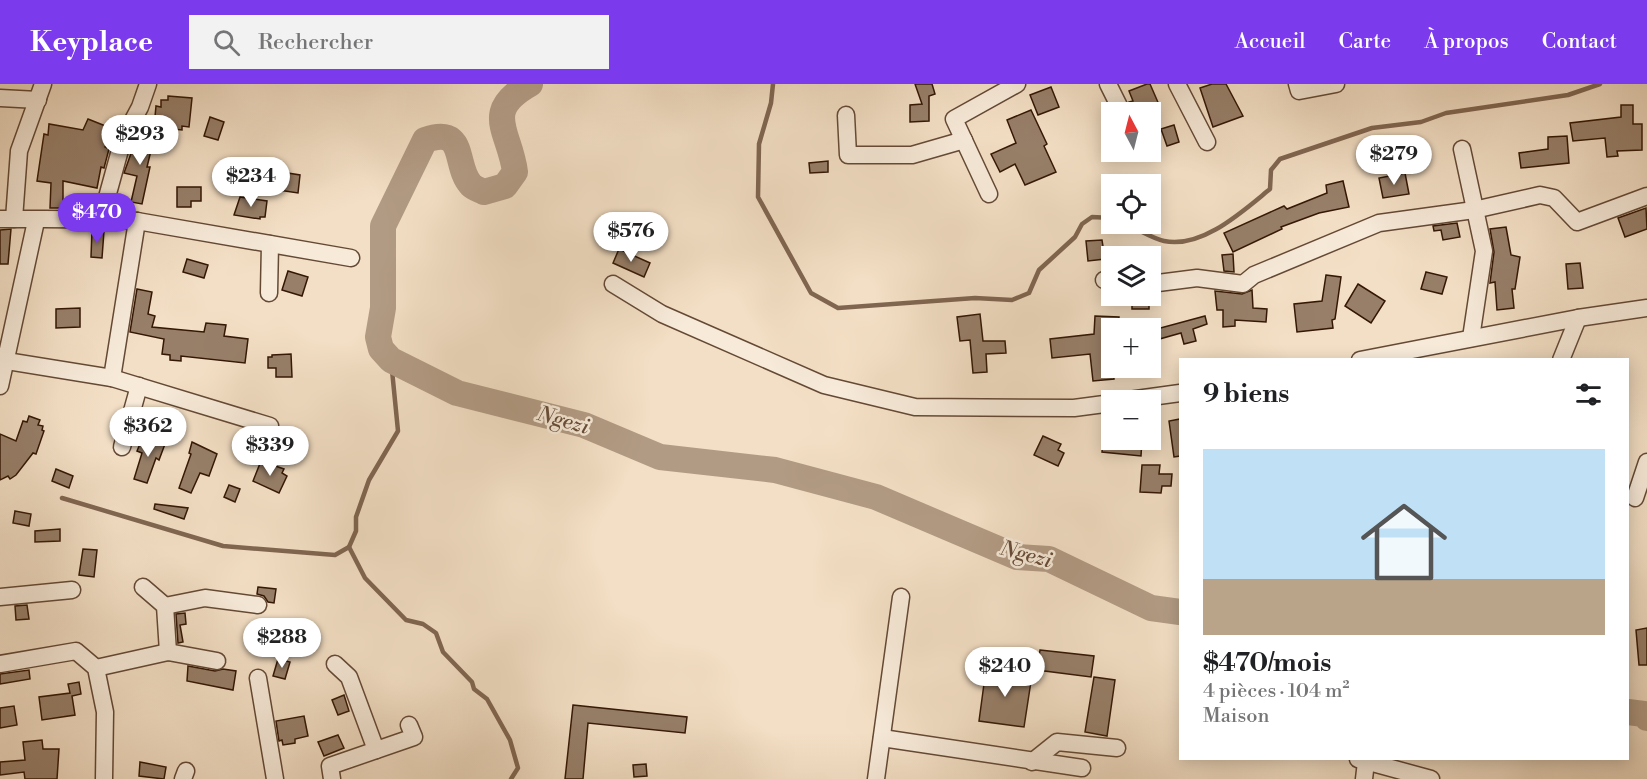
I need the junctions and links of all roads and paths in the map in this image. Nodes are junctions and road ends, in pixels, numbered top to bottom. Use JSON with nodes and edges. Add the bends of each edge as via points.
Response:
{"nodes":[{"id":1,"x":148,"y":84,"type":"edge"},
{"id":2,"x":1017,"y":84,"type":"edge"},
{"id":3,"x":1108,"y":84,"type":"edge"},
{"id":4,"x":1177,"y":84,"type":"edge"},
{"id":5,"x":1297,"y":84,"type":"edge"},
{"id":6,"x":1336,"y":84,"type":"edge"},
{"id":7,"x":41,"y":92,"type":"edge"},
{"id":8,"x":0,"y":98,"type":"edge"},
{"id":9,"x":1117,"y":102,"type":"edge"},
{"id":10,"x":846,"y":115,"type":"dead end"},
{"id":11,"x":964,"y":140,"type":"junction"},
{"id":12,"x":1208,"y":142,"type":"dead end"},
{"id":13,"x":1462,"y":149,"type":"dead end"},
{"id":14,"x":989,"y":194,"type":"dead end"},
{"id":15,"x":1647,"y":196,"type":"edge"},
{"id":16,"x":1474,"y":210,"type":"junction"},
{"id":17,"x":7,"y":219,"type":"edge"},
{"id":18,"x":101,"y":219,"type":"junction"},
{"id":19,"x":36,"y":221,"type":"junction"},
{"id":20,"x":137,"y":221,"type":"junction"},
{"id":21,"x":270,"y":244,"type":"junction"},
{"id":22,"x":351,"y":258,"type":"dead end"},
{"id":23,"x":1161,"y":283,"type":"edge"},
{"id":24,"x":613,"y":284,"type":"dead end"},
{"id":25,"x":269,"y":293,"type":"dead end"},
{"id":26,"x":1647,"y":308,"type":"edge"},
{"id":27,"x":1578,"y":318,"type":"junction"},
{"id":28,"x":1471,"y":338,"type":"junction"},
{"id":29,"x":1370,"y":358,"type":"edge"},
{"id":30,"x":1562,"y":358,"type":"edge"},
{"id":31,"x":3,"y":360,"type":"edge"},
{"id":32,"x":112,"y":378,"type":"junction"},
{"id":33,"x":0,"y":386,"type":"edge"},
{"id":34,"x":139,"y":386,"type":"junction"},
{"id":35,"x":1179,"y":393,"type":"edge"},
{"id":36,"x":1161,"y":396,"type":"edge"},
{"id":37,"x":1101,"y":404,"type":"edge"},
{"id":38,"x":270,"y":426,"type":"dead end"},
{"id":39,"x":122,"y":447,"type":"dead end"},
{"id":40,"x":1647,"y":462,"type":"edge"},
{"id":41,"x":1635,"y":498,"type":"dead end"},
{"id":42,"x":143,"y":587,"type":"dead end"},
{"id":43,"x":72,"y":590,"type":"dead end"},
{"id":44,"x":0,"y":597,"type":"edge"},
{"id":45,"x":901,"y":597,"type":"dead end"},
{"id":46,"x":258,"y":604,"type":"dead end"},
{"id":47,"x":165,"y":606,"type":"junction"},
{"id":48,"x":168,"y":652,"type":"junction"},
{"id":49,"x":217,"y":661,"type":"dead end"},
{"id":50,"x":0,"y":664,"type":"edge"},
{"id":51,"x":335,"y":664,"type":"dead end"},
{"id":52,"x":96,"y":668,"type":"junction"},
{"id":53,"x":258,"y":678,"type":"dead end"},
{"id":54,"x":409,"y":725,"type":"dead end"},
{"id":55,"x":882,"y":738,"type":"junction"},
{"id":56,"x":1117,"y":748,"type":"dead end"},
{"id":57,"x":376,"y":750,"type":"junction"},
{"id":58,"x":1362,"y":760,"type":"edge"},
{"id":59,"x":1032,"y":762,"type":"junction"},
{"id":60,"x":1082,"y":768,"type":"dead end"},
{"id":61,"x":104,"y":779,"type":"edge"},
{"id":62,"x":275,"y":779,"type":"edge"},
{"id":63,"x":332,"y":779,"type":"edge"},
{"id":64,"x":876,"y":779,"type":"edge"},
{"id":65,"x":1364,"y":779,"type":"edge"},
{"id":66,"x":1431,"y":779,"type":"edge"}],
"edges":[{"from":1,"to":18,"type":"street","via":[[123,139]]},
{"from":2,"to":11,"type":"street","via":[[954,119]]},
{"from":3,"to":9,"type":"street"},
{"from":4,"to":12,"type":"street"},
{"from":5,"to":6,"type":"street","via":[[1299,91]]},
{"from":7,"to":8,"type":"street"},
{"from":7,"to":17,"type":"street","via":[[19,151]]},
{"from":10,"to":11,"type":"street","via":[[848,155],[912,155]]},
{"from":11,"to":14,"type":"street"},
{"from":13,"to":16,"type":"street"},
{"from":15,"to":16,"type":"street","via":[[1577,222],[1554,198],[1540,195]]},
{"from":16,"to":23,"type":"street","via":[[1379,223],[1254,275],[1242,284],[1197,278]]},
{"from":16,"to":28,"type":"street","via":[[1484,251]]},
{"from":17,"to":19,"type":"street"},
{"from":18,"to":19,"type":"street"},
{"from":18,"to":20,"type":"street"},
{"from":19,"to":31,"type":"street"},
{"from":20,"to":21,"type":"street"},
{"from":20,"to":32,"type":"street"},
{"from":21,"to":22,"type":"street"},
{"from":21,"to":25,"type":"street"},
{"from":24,"to":37,"type":"street","via":[[662,314],[824,385],[915,407],[1074,408]]},
{"from":26,"to":27,"type":"street"},
{"from":27,"to":28,"type":"street"},
{"from":27,"to":30,"type":"street"},
{"from":28,"to":29,"type":"street"},
{"from":31,"to":32,"type":"street"},
{"from":31,"to":33,"type":"street"},
{"from":32,"to":34,"type":"street"},
{"from":34,"to":38,"type":"street"},
{"from":34,"to":39,"type":"street"},
{"from":35,"to":36,"type":"street"},
{"from":40,"to":41,"type":"street"},
{"from":42,"to":47,"type":"street"},
{"from":43,"to":44,"type":"street"},
{"from":45,"to":55,"type":"street"},
{"from":46,"to":47,"type":"street","via":[[205,598]]},
{"from":47,"to":48,"type":"street"},
{"from":48,"to":49,"type":"street"},
{"from":48,"to":52,"type":"street"},
{"from":50,"to":52,"type":"street","via":[[76,651]]},
{"from":51,"to":57,"type":"street","via":[[349,677]]},
{"from":52,"to":61,"type":"street","via":[[105,712]]},
{"from":53,"to":62,"type":"street"},
{"from":54,"to":57,"type":"street","via":[[414,736]]},
{"from":55,"to":59,"type":"street"},
{"from":55,"to":64,"type":"street"},
{"from":56,"to":59,"type":"street","via":[[1057,742]]},
{"from":57,"to":63,"type":"street","via":[[330,766]]},
{"from":58,"to":65,"type":"street"},
{"from":58,"to":66,"type":"street"},
{"from":59,"to":60,"type":"street"}]}
